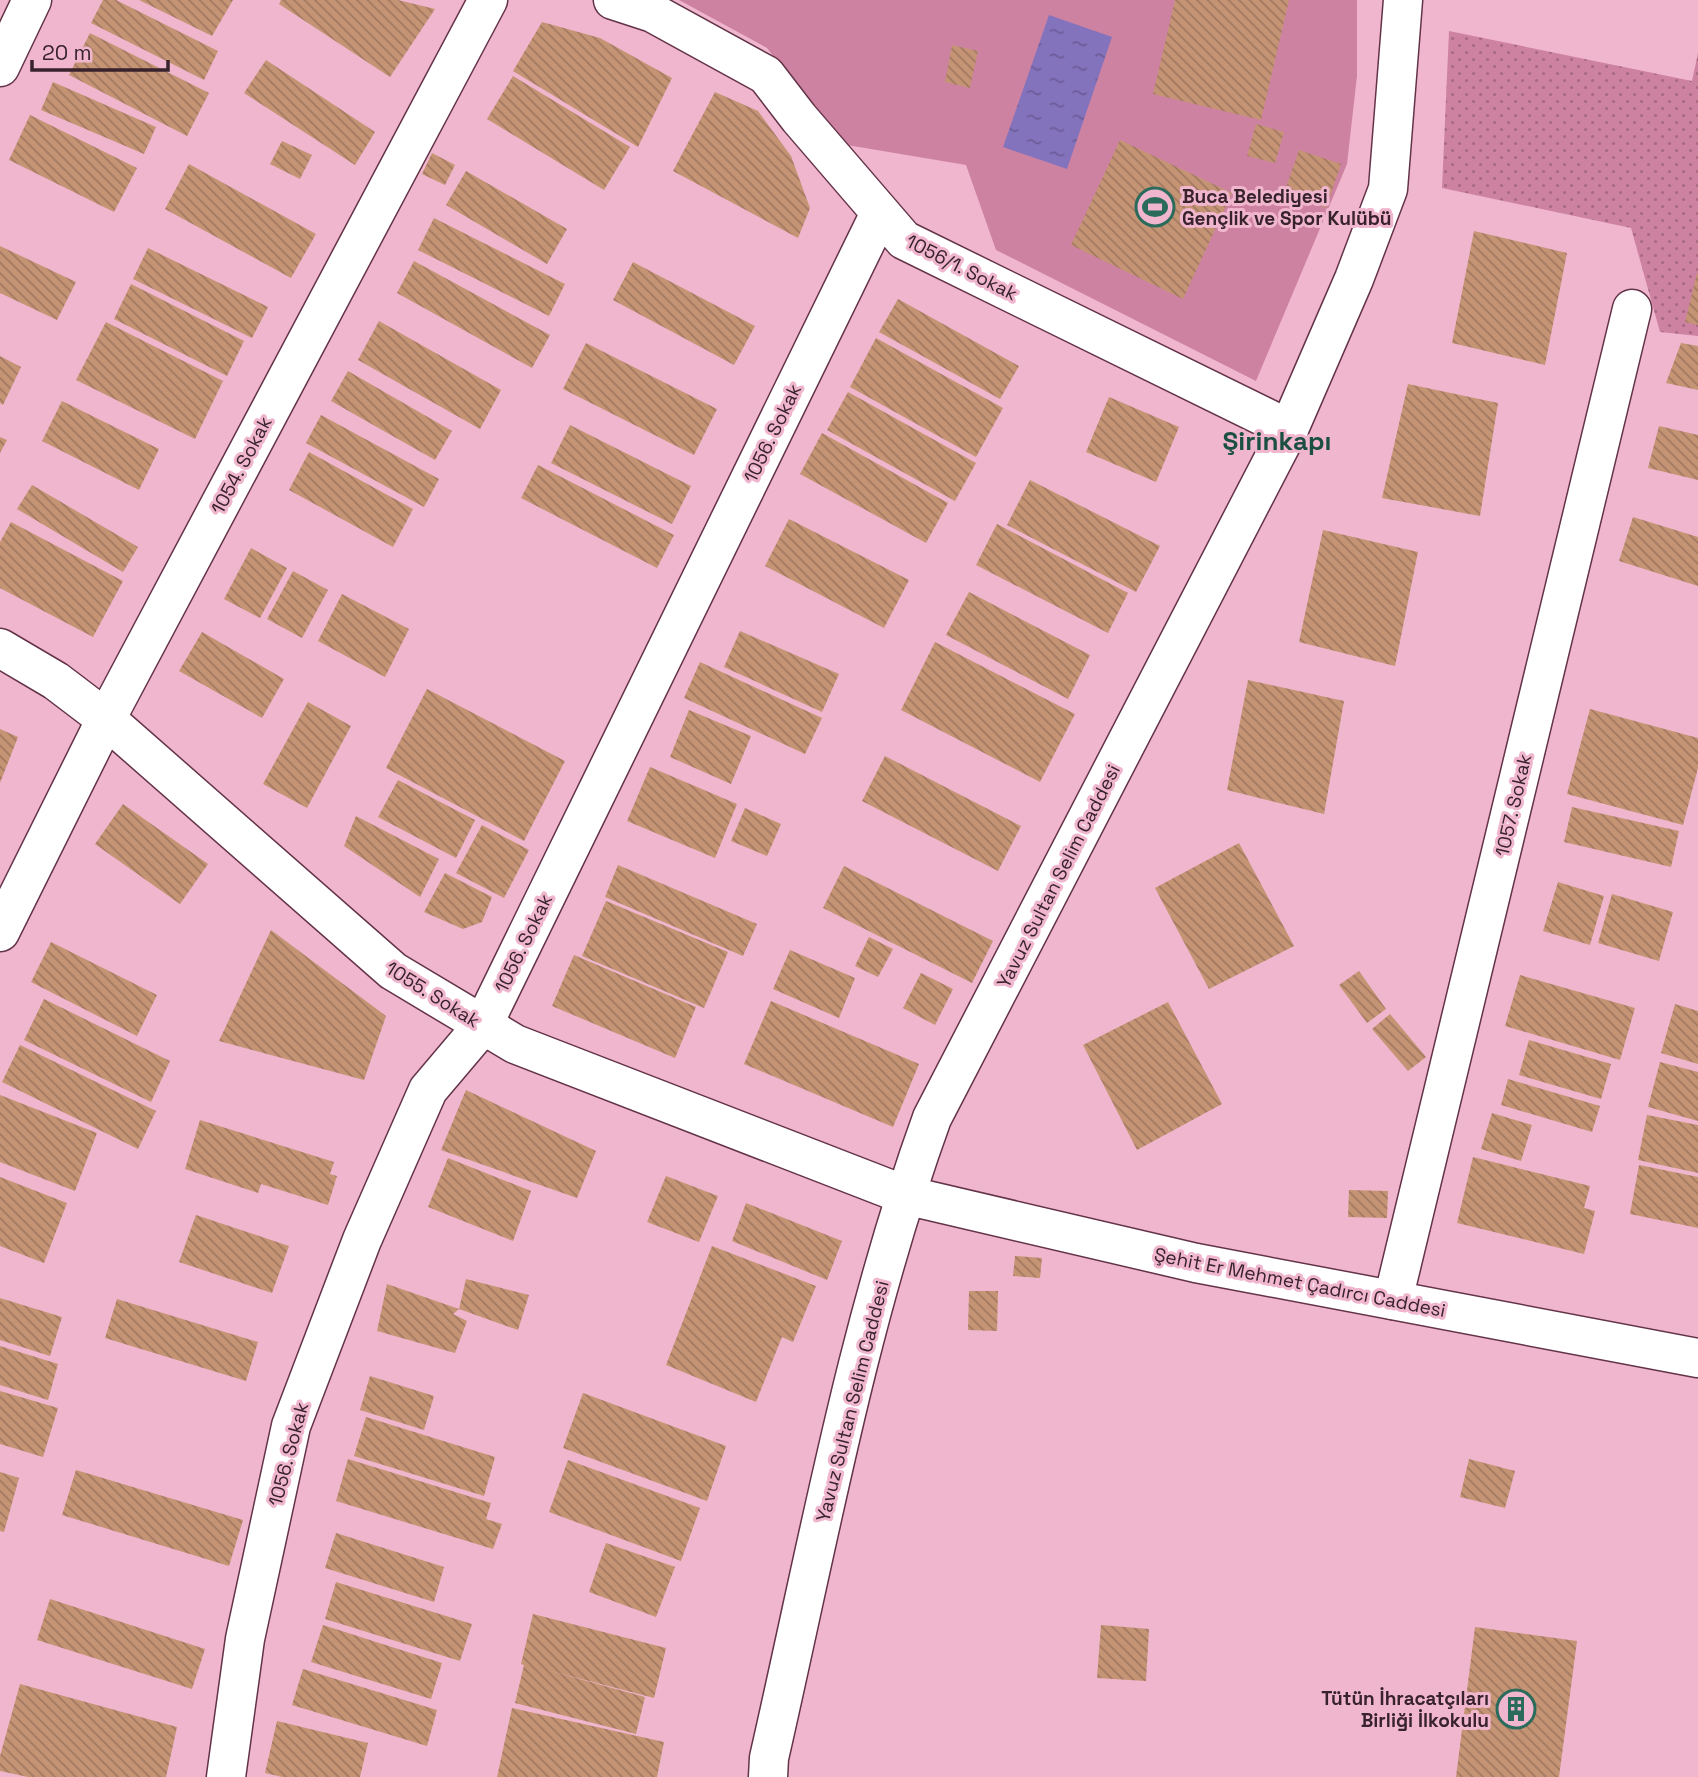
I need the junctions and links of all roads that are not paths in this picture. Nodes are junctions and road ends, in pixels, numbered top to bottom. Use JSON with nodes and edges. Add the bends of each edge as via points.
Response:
{"nodes":[{"id":1,"x":32,"y":0,"type":"edge"},
{"id":2,"x":488,"y":0,"type":"edge"},
{"id":3,"x":613,"y":0,"type":"edge"},
{"id":4,"x":1403,"y":0,"type":"edge"},
{"id":5,"x":0,"y":67,"type":"edge"},
{"id":6,"x":880,"y":213,"type":"junction"},
{"id":7,"x":1632,"y":309,"type":"dead end"},
{"id":8,"x":1289,"y":429,"type":"junction"},
{"id":9,"x":0,"y":648,"type":"edge"},
{"id":10,"x":106,"y":719,"type":"junction"},
{"id":11,"x":0,"y":932,"type":"edge"},
{"id":12,"x":483,"y":1025,"type":"junction"},
{"id":13,"x":905,"y":1195,"type":"junction"},
{"id":14,"x":1393,"y":1300,"type":"junction"},
{"id":15,"x":1698,"y":1359,"type":"edge"},
{"id":16,"x":226,"y":1777,"type":"edge"},
{"id":17,"x":768,"y":1777,"type":"edge"}],
"edges":[{"from":1,"to":5,"type":"street"},
{"from":2,"to":10,"type":"street","name":"1054. Sokak"},
{"from":3,"to":6,"type":"street","name":"1056/1. Sokak","via":[[653,13],[766,75]]},
{"from":4,"to":8,"type":"street","name":"Yavuz Sultan Selim Caddesi","via":[[1388,189]]},
{"from":6,"to":8,"type":"street","name":"1056/1. Sokak","via":[[904,240]]},
{"from":6,"to":12,"type":"street","name":"1056. Sokak"},
{"from":7,"to":14,"type":"street","name":"1057. Sokak"},
{"from":8,"to":13,"type":"street","name":"Yavuz Sultan Selim Caddesi","via":[[932,1118]]},
{"from":9,"to":10,"type":"street","name":"1055. Sokak","via":[[56,681]]},
{"from":10,"to":11,"type":"street","name":"1054. Sokak"},
{"from":10,"to":12,"type":"street","name":"1055. Sokak","via":[[393,971]]},
{"from":12,"to":13,"type":"street","name":"1055. Sokak","via":[[515,1044]]},
{"from":12,"to":16,"type":"street","name":"1056. Sokak","via":[[428,1090],[362,1240],[291,1426],[245,1639]]},
{"from":13,"to":14,"type":"street","name":"Şehit Er Mehmet Çadırcı Caddesi","via":[[1196,1263]]},
{"from":13,"to":17,"type":"street","name":"Yavuz Sultan Selim Caddesi","via":[[858,1366]]},
{"from":14,"to":15,"type":"street","name":"Şehit Er Mehmet Çadırcı Caddesi"}]}
